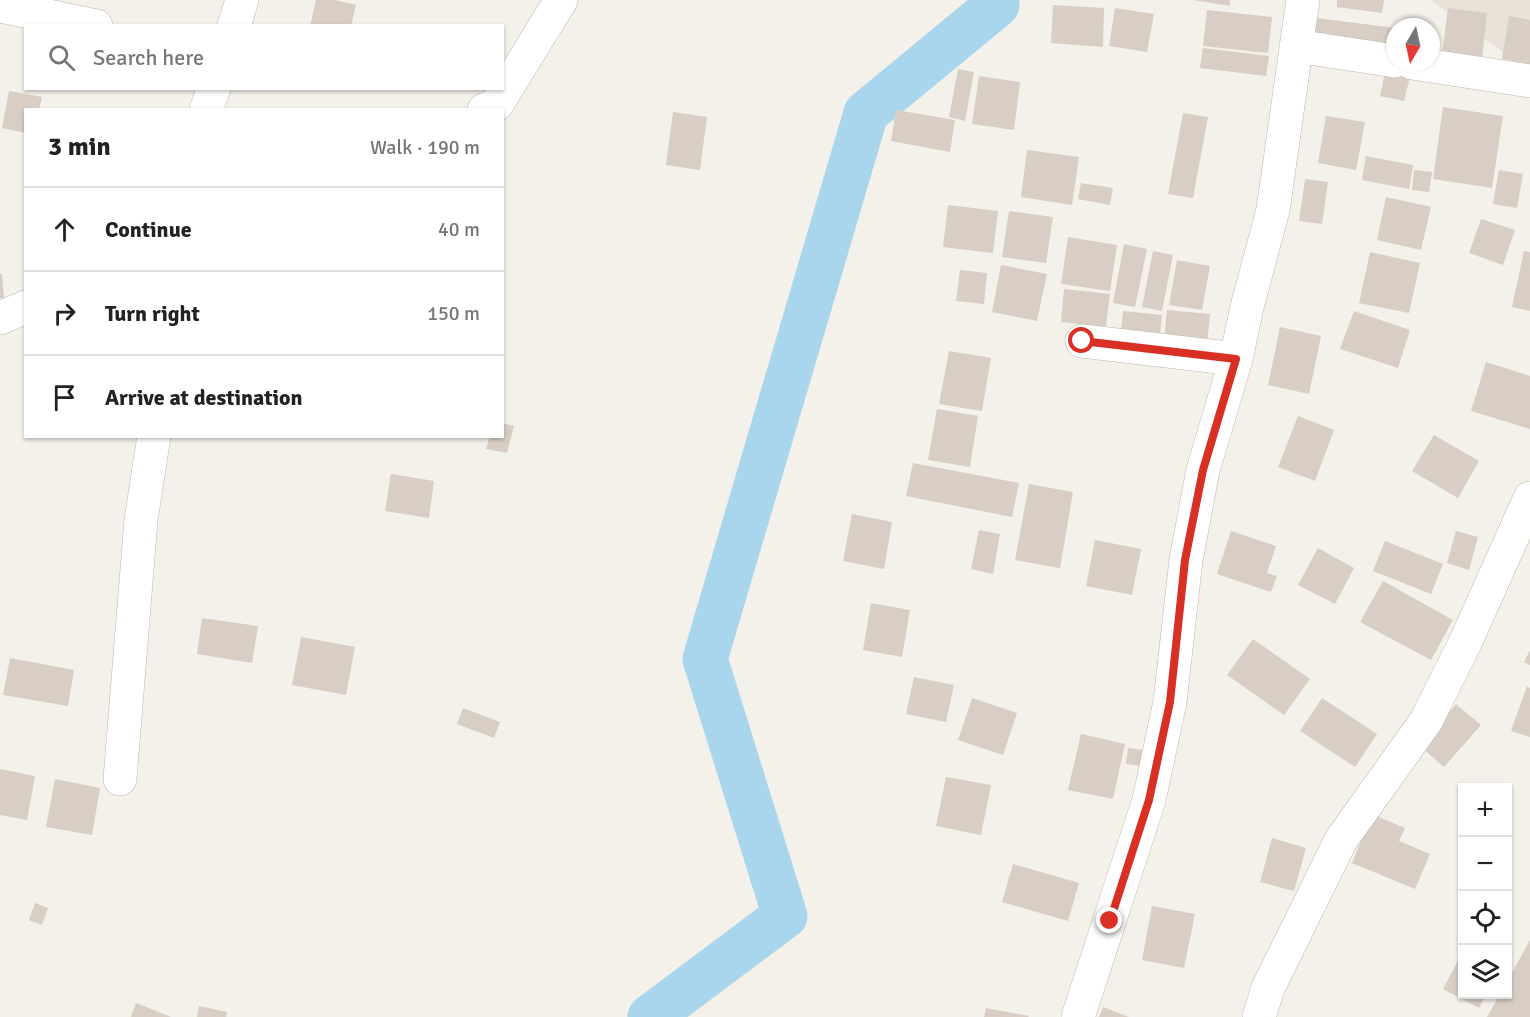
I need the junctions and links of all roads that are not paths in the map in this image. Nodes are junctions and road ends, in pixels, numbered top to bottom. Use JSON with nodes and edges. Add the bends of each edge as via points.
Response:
{"nodes":[{"id":1,"x":242,"y":0,"type":"edge"},
{"id":2,"x":561,"y":0,"type":"edge"},
{"id":3,"x":1303,"y":0,"type":"edge"},
{"id":4,"x":0,"y":6,"type":"edge"},
{"id":5,"x":86,"y":24,"type":"edge"},
{"id":6,"x":235,"y":24,"type":"edge"},
{"id":7,"x":1296,"y":46,"type":"junction"},
{"id":8,"x":1386,"y":59,"type":"edge"},
{"id":9,"x":1440,"y":67,"type":"edge"},
{"id":10,"x":1530,"y":81,"type":"edge"},
{"id":11,"x":212,"y":90,"type":"edge"},
{"id":12,"x":207,"y":108,"type":"edge"},
{"id":13,"x":488,"y":108,"type":"edge"},
{"id":14,"x":24,"y":308,"type":"edge"},
{"id":15,"x":0,"y":318,"type":"edge"},
{"id":16,"x":1082,"y":341,"type":"dead end"},
{"id":17,"x":1236,"y":359,"type":"junction"},
{"id":18,"x":154,"y":438,"type":"edge"},
{"id":19,"x":1530,"y":498,"type":"edge"},
{"id":20,"x":120,"y":779,"type":"dead end"},
{"id":21,"x":1078,"y":1017,"type":"edge"},
{"id":22,"x":1258,"y":1017,"type":"edge"}],
"edges":[{"from":1,"to":6,"type":"street"},
{"from":2,"to":13,"type":"street","via":[[496,104]]},
{"from":3,"to":7,"type":"street"},
{"from":4,"to":5,"type":"street"},
{"from":7,"to":8,"type":"street"},
{"from":7,"to":17,"type":"street","via":[[1273,210]]},
{"from":9,"to":10,"type":"street"},
{"from":11,"to":12,"type":"street"},
{"from":14,"to":15,"type":"street"},
{"from":16,"to":17,"type":"street"},
{"from":17,"to":21,"type":"street","via":[[1203,470],[1185,560],[1170,702],[1149,800]]},
{"from":18,"to":20,"type":"street","via":[[141,520]]},
{"from":19,"to":22,"type":"street","via":[[1426,721],[1341,840],[1268,988]]}]}
